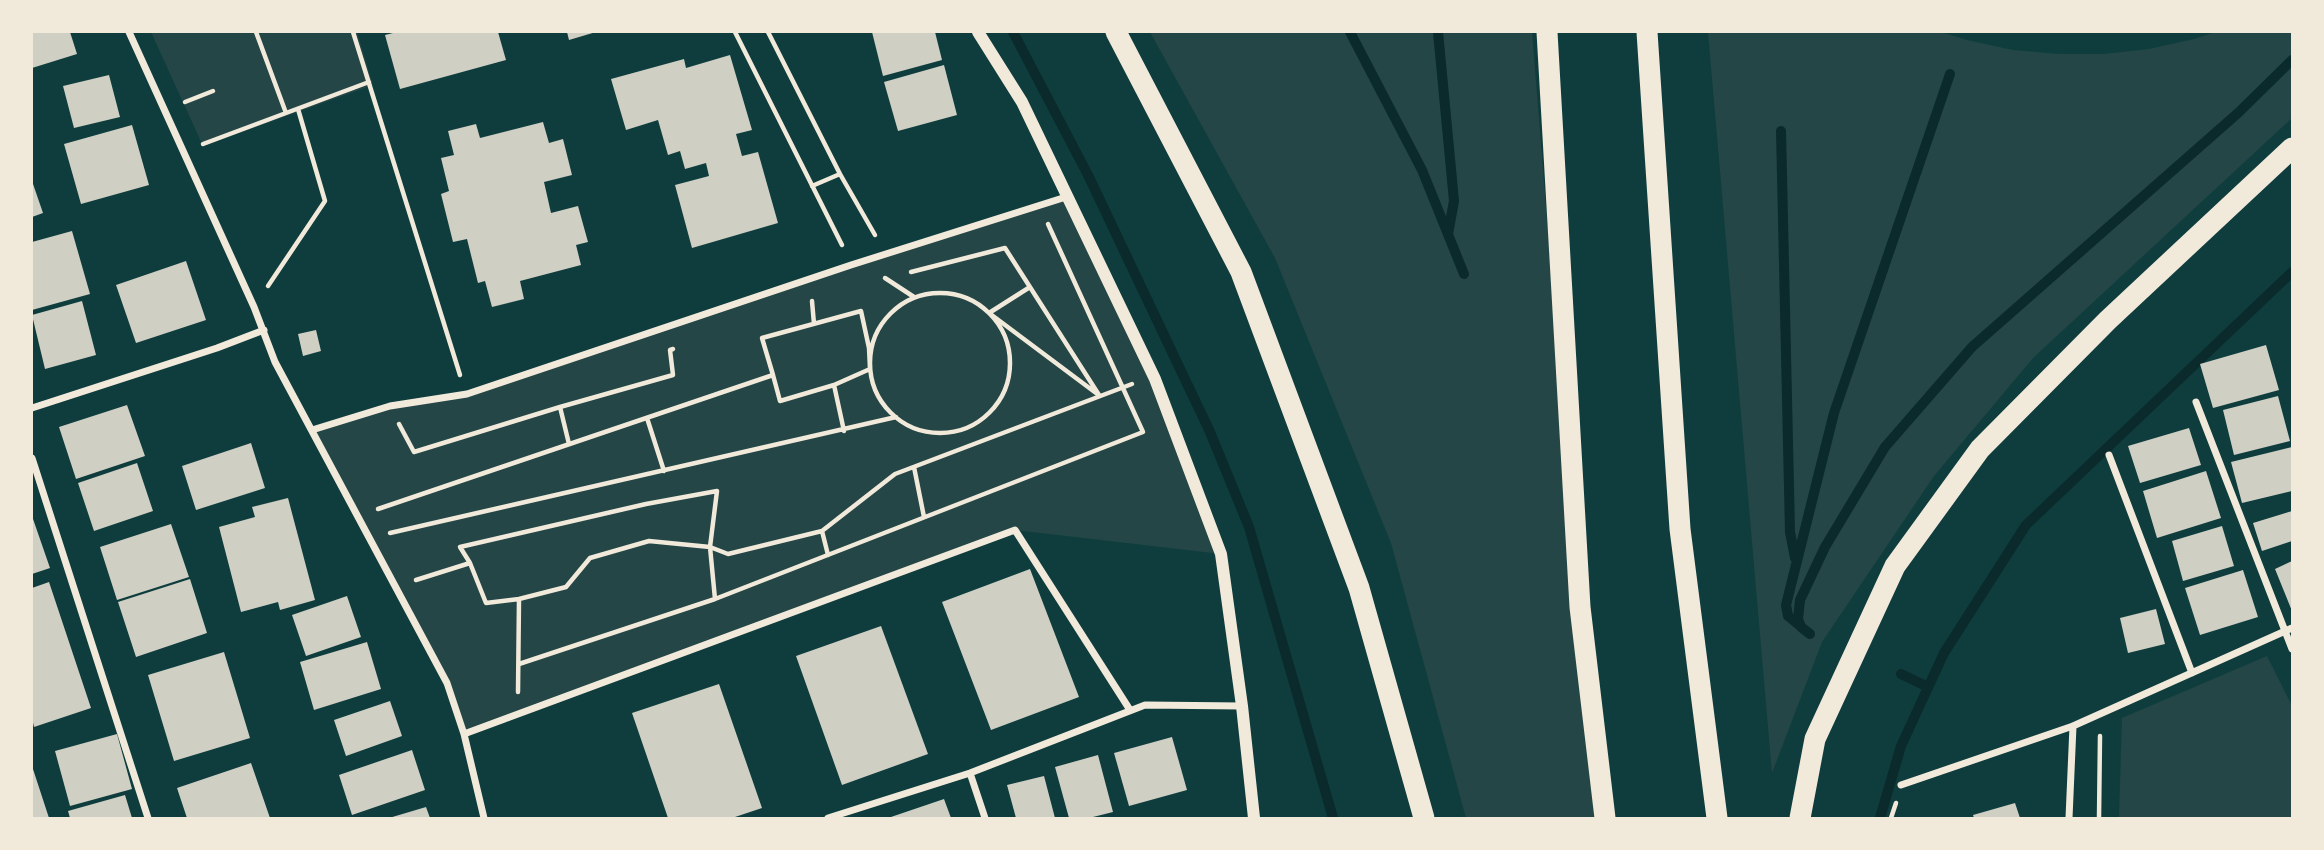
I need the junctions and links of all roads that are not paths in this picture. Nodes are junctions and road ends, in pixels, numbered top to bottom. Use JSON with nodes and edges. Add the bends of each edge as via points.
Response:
{"nodes":[{"id":1,"x":129,"y":32,"type":"edge"},
{"id":2,"x":978,"y":32,"type":"edge"},
{"id":3,"x":1116,"y":32,"type":"edge"},
{"id":4,"x":1547,"y":32,"type":"edge"},
{"id":5,"x":1647,"y":32,"type":"edge"},
{"id":6,"x":2292,"y":148,"type":"edge"},
{"id":7,"x":1066,"y":197,"type":"junction"},
{"id":8,"x":264,"y":330,"type":"junction"},
{"id":9,"x":2196,"y":402,"type":"dead end"},
{"id":10,"x":32,"y":408,"type":"edge"},
{"id":11,"x":312,"y":430,"type":"junction"},
{"id":12,"x":2109,"y":455,"type":"dead end"},
{"id":13,"x":32,"y":458,"type":"edge"},
{"id":14,"x":2292,"y":628,"type":"edge"},
{"id":15,"x":2284,"y":632,"type":"junction"},
{"id":16,"x":2292,"y":649,"type":"edge"},
{"id":17,"x":2192,"y":673,"type":"junction"},
{"id":18,"x":1242,"y":706,"type":"junction"},
{"id":19,"x":1130,"y":710,"type":"junction"},
{"id":20,"x":2073,"y":726,"type":"junction"},
{"id":21,"x":464,"y":734,"type":"junction"},
{"id":22,"x":970,"y":773,"type":"junction"},
{"id":23,"x":1901,"y":785,"type":"dead end"},
{"id":24,"x":148,"y":818,"type":"edge"},
{"id":25,"x":484,"y":818,"type":"edge"},
{"id":26,"x":828,"y":818,"type":"edge"},
{"id":27,"x":985,"y":818,"type":"edge"},
{"id":28,"x":1254,"y":818,"type":"edge"},
{"id":29,"x":1424,"y":818,"type":"edge"},
{"id":30,"x":1605,"y":818,"type":"edge"},
{"id":31,"x":1717,"y":818,"type":"edge"},
{"id":32,"x":1800,"y":818,"type":"edge"},
{"id":33,"x":2069,"y":818,"type":"edge"}],
"edges":[{"from":1,"to":8,"type":"street"},
{"from":2,"to":7,"type":"street","via":[[1022,102]]},
{"from":3,"to":29,"type":"highway","via":[[1241,272],[1359,588]]},
{"from":4,"to":30,"type":"highway","via":[[1580,607]]},
{"from":5,"to":31,"type":"highway","via":[[1680,529]]},
{"from":6,"to":32,"type":"highway","via":[[2108,320],[1979,449],[1895,565],[1815,738]]},
{"from":7,"to":11,"type":"street","via":[[467,394],[390,406]]},
{"from":7,"to":18,"type":"street","via":[[1155,379],[1221,554]]},
{"from":8,"to":10,"type":"street"},
{"from":8,"to":11,"type":"street","via":[[275,362]]},
{"from":9,"to":15,"type":"street"},
{"from":11,"to":21,"type":"street","via":[[447,683]]},
{"from":12,"to":17,"type":"street"},
{"from":13,"to":24,"type":"street"},
{"from":14,"to":15,"type":"street"},
{"from":15,"to":16,"type":"street"},
{"from":15,"to":17,"type":"street"},
{"from":17,"to":20,"type":"street"},
{"from":18,"to":19,"type":"street","via":[[1145,705]]},
{"from":18,"to":28,"type":"street"},
{"from":19,"to":21,"type":"street","via":[[1015,530]]},
{"from":19,"to":22,"type":"street"},
{"from":20,"to":23,"type":"street"},
{"from":20,"to":33,"type":"street"},
{"from":21,"to":25,"type":"street"},
{"from":22,"to":26,"type":"street"},
{"from":22,"to":27,"type":"street"}]}
